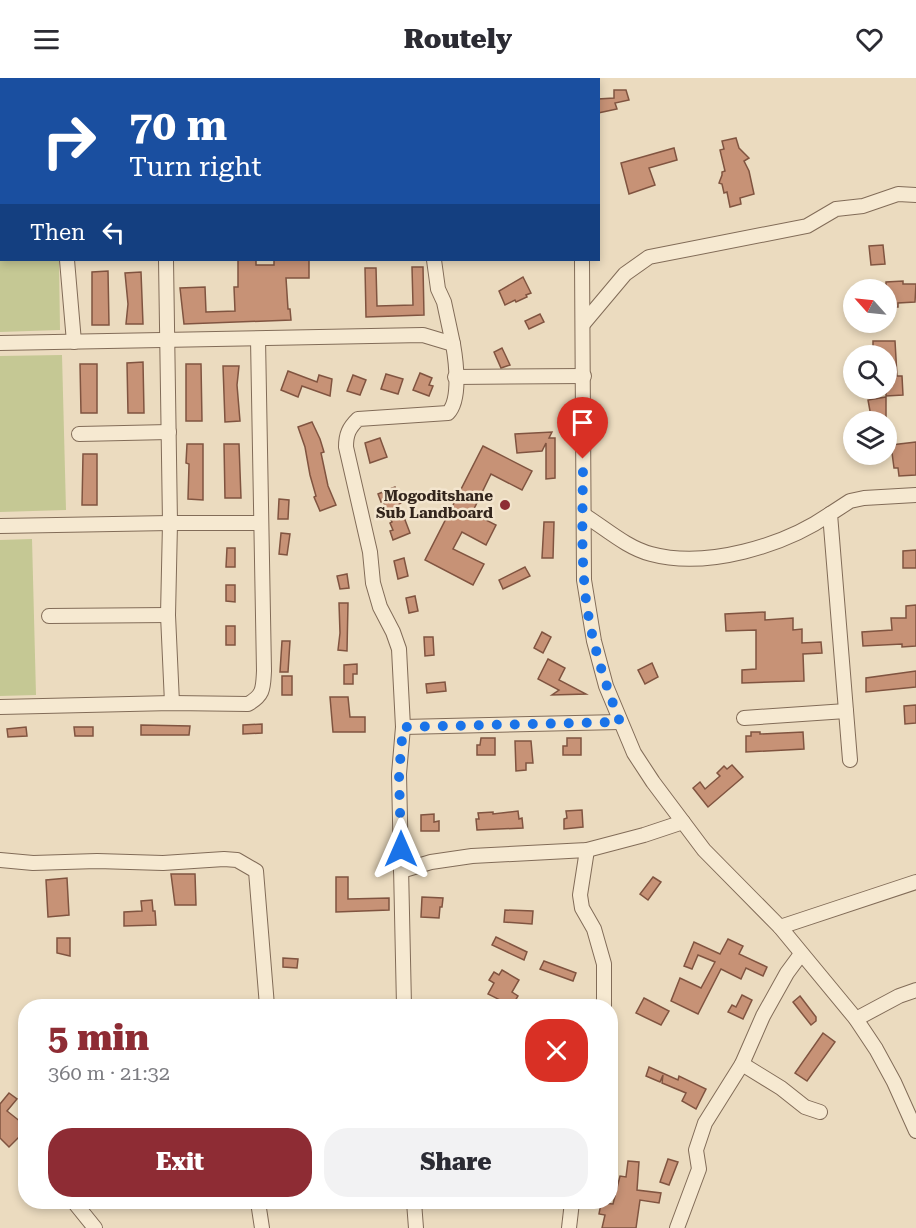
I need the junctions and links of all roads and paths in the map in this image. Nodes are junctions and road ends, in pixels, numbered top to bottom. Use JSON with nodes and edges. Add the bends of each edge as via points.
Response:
{"nodes":[{"id":1,"x":916,"y":195,"type":"edge"},
{"id":2,"x":67,"y":261,"type":"edge"},
{"id":3,"x":166,"y":261,"type":"edge"},
{"id":4,"x":434,"y":261,"type":"edge"},
{"id":5,"x":582,"y":261,"type":"edge"},
{"id":6,"x":583,"y":324,"type":"junction"},
{"id":7,"x":258,"y":339,"type":"junction"},
{"id":8,"x":167,"y":340,"type":"junction"},
{"id":9,"x":74,"y":342,"type":"junction"},
{"id":10,"x":0,"y":343,"type":"edge"},
{"id":11,"x":453,"y":344,"type":"junction"},
{"id":12,"x":584,"y":376,"type":"junction"},
{"id":13,"x":455,"y":377,"type":"junction"},
{"id":14,"x":169,"y":432,"type":"junction"},
{"id":15,"x":79,"y":434,"type":"dead end"},
{"id":16,"x":916,"y":495,"type":"edge"},
{"id":17,"x":830,"y":514,"type":"junction"},
{"id":18,"x":584,"y":515,"type":"junction"},
{"id":19,"x":170,"y":522,"type":"junction"},
{"id":20,"x":260,"y":523,"type":"junction"},
{"id":21,"x":0,"y":526,"type":"edge"},
{"id":22,"x":168,"y":615,"type":"junction"},
{"id":23,"x":49,"y":616,"type":"dead end"},
{"id":24,"x":172,"y":702,"type":"junction"},
{"id":25,"x":0,"y":707,"type":"edge"},
{"id":26,"x":846,"y":711,"type":"junction"},
{"id":27,"x":744,"y":718,"type":"dead end"},
{"id":28,"x":620,"y":722,"type":"junction"},
{"id":29,"x":403,"y":727,"type":"junction"},
{"id":30,"x":850,"y":760,"type":"dead end"},
{"id":31,"x":683,"y":822,"type":"junction"},
{"id":32,"x":587,"y":850,"type":"junction"},
{"id":33,"x":0,"y":860,"type":"edge"},
{"id":34,"x":401,"y":871,"type":"junction"},
{"id":35,"x":916,"y":882,"type":"edge"},
{"id":36,"x":780,"y":927,"type":"junction"},
{"id":37,"x":801,"y":954,"type":"junction"},
{"id":38,"x":916,"y":990,"type":"edge"},
{"id":39,"x":266,"y":999,"type":"edge"},
{"id":40,"x":404,"y":999,"type":"edge"},
{"id":41,"x":604,"y":999,"type":"edge"},
{"id":42,"x":856,"y":1019,"type":"junction"},
{"id":43,"x":742,"y":1064,"type":"junction"},
{"id":44,"x":820,"y":1112,"type":"dead end"},
{"id":45,"x":916,"y":1131,"type":"edge"},
{"id":46,"x":80,"y":1209,"type":"edge"},
{"id":47,"x":259,"y":1209,"type":"edge"},
{"id":48,"x":415,"y":1209,"type":"edge"},
{"id":49,"x":571,"y":1209,"type":"edge"},
{"id":50,"x":95,"y":1228,"type":"edge"},
{"id":51,"x":262,"y":1228,"type":"edge"},
{"id":52,"x":416,"y":1228,"type":"edge"},
{"id":53,"x":569,"y":1228,"type":"edge"},
{"id":54,"x":677,"y":1228,"type":"edge"}],
"edges":[{"from":1,"to":6,"type":"street","via":[[898,194],[863,206],[836,208],[807,226],[649,257],[626,274]]},
{"from":2,"to":9,"type":"street"},
{"from":3,"to":8,"type":"street"},
{"from":4,"to":11,"type":"street"},
{"from":5,"to":6,"type":"street"},
{"from":6,"to":12,"type":"street"},
{"from":7,"to":8,"type":"street"},
{"from":7,"to":11,"type":"street","via":[[423,335]]},
{"from":7,"to":20,"type":"street"},
{"from":8,"to":9,"type":"street"},
{"from":8,"to":14,"type":"street"},
{"from":9,"to":10,"type":"street"},
{"from":11,"to":13,"type":"street"},
{"from":12,"to":13,"type":"street"},
{"from":12,"to":18,"type":"street"},
{"from":13,"to":29,"type":"street","via":[[456,399],[448,412],[358,419],[346,435],[374,583],[399,649]]},
{"from":14,"to":15,"type":"street"},
{"from":14,"to":19,"type":"street"},
{"from":16,"to":17,"type":"street","via":[[850,501]]},
{"from":17,"to":18,"type":"street","via":[[809,529],[753,550],[694,558],[650,554]]},
{"from":17,"to":26,"type":"street"},
{"from":18,"to":28,"type":"street","via":[[584,580],[594,641]]},
{"from":19,"to":20,"type":"street"},
{"from":19,"to":21,"type":"street"},
{"from":19,"to":22,"type":"street"},
{"from":20,"to":24,"type":"street","via":[[262,690],[248,704]]},
{"from":22,"to":23,"type":"street"},
{"from":22,"to":24,"type":"street"},
{"from":24,"to":25,"type":"street"},
{"from":26,"to":27,"type":"street"},
{"from":26,"to":30,"type":"street"},
{"from":28,"to":29,"type":"street"},
{"from":28,"to":31,"type":"street","via":[[634,753]]},
{"from":29,"to":34,"type":"street","via":[[399,774]]},
{"from":31,"to":32,"type":"street"},
{"from":31,"to":36,"type":"street","via":[[704,850]]},
{"from":32,"to":34,"type":"street","via":[[472,856]]},
{"from":32,"to":41,"type":"street","via":[[580,895],[604,964]]},
{"from":33,"to":39,"type":"street","via":[[163,863],[224,859],[247,864],[256,871]]},
{"from":34,"to":40,"type":"street"},
{"from":35,"to":36,"type":"street"},
{"from":36,"to":37,"type":"street"},
{"from":37,"to":42,"type":"street"},
{"from":37,"to":43,"type":"street","via":[[763,1016]]},
{"from":38,"to":42,"type":"street"},
{"from":42,"to":45,"type":"street","via":[[894,1082]]},
{"from":43,"to":44,"type":"street","via":[[805,1107]]},
{"from":43,"to":54,"type":"street","via":[[705,1123],[696,1150],[699,1169]]},
{"from":46,"to":50,"type":"street"},
{"from":47,"to":51,"type":"street"},
{"from":48,"to":52,"type":"street"},
{"from":49,"to":53,"type":"street"}]}
